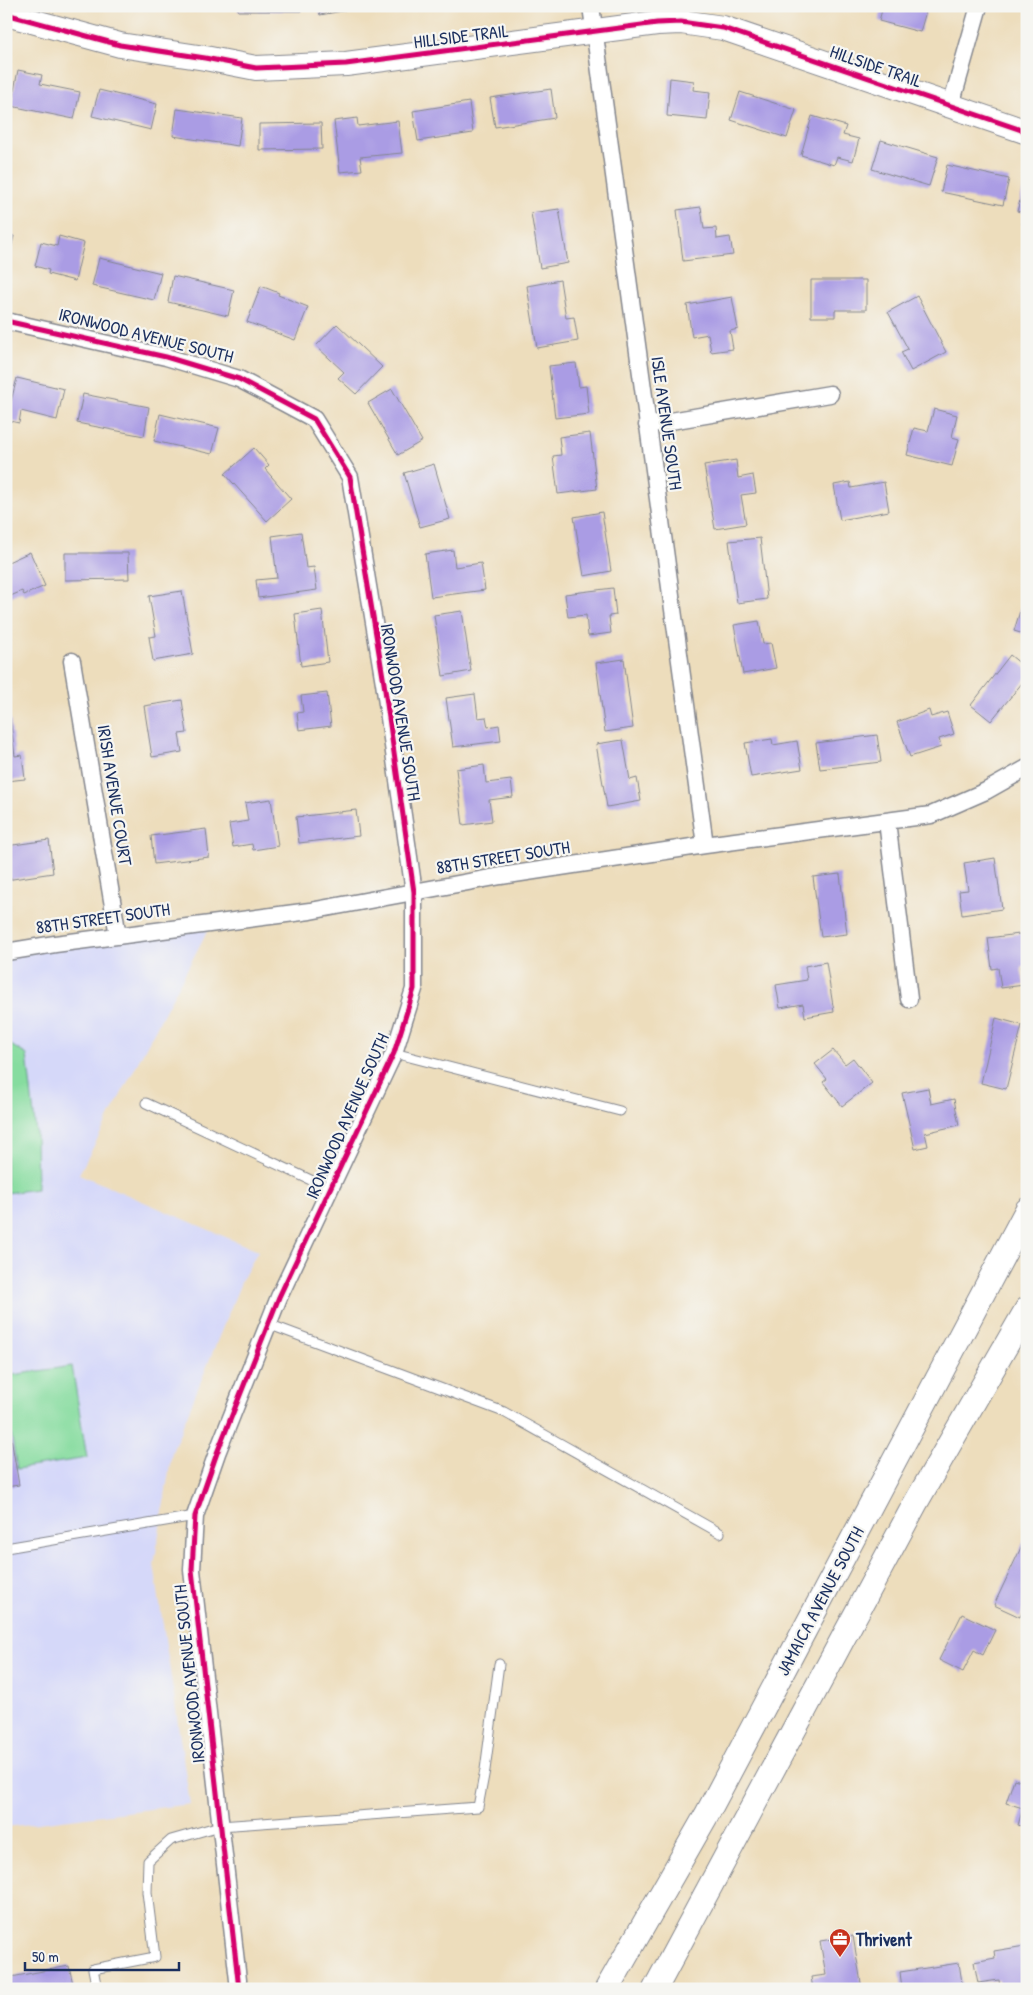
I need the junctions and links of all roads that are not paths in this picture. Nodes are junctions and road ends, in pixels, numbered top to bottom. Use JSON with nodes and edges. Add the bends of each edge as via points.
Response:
{"nodes":[{"id":1,"x":591,"y":6,"type":"edge"},
{"id":2,"x":979,"y":6,"type":"edge"},
{"id":3,"x":6,"y":14,"type":"edge"},
{"id":4,"x":594,"y":32,"type":"junction"},
{"id":5,"x":951,"y":105,"type":"junction"},
{"id":6,"x":1027,"y":132,"type":"edge"},
{"id":7,"x":6,"y":321,"type":"edge"},
{"id":8,"x":830,"y":394,"type":"dead end"},
{"id":9,"x":647,"y":425,"type":"junction"},
{"id":10,"x":72,"y":661,"type":"dead end"},
{"id":11,"x":1027,"y":768,"type":"edge"},
{"id":12,"x":887,"y":822,"type":"junction"},
{"id":13,"x":705,"y":845,"type":"junction"},
{"id":14,"x":414,"y":892,"type":"junction"},
{"id":15,"x":118,"y":936,"type":"junction"},
{"id":16,"x":6,"y":952,"type":"edge"},
{"id":17,"x":910,"y":999,"type":"dead end"},
{"id":18,"x":394,"y":1053,"type":"junction"},
{"id":19,"x":146,"y":1103,"type":"dead end"},
{"id":20,"x":620,"y":1111,"type":"dead end"},
{"id":21,"x":330,"y":1189,"type":"junction"},
{"id":22,"x":1027,"y":1210,"type":"edge"},
{"id":23,"x":1027,"y":1309,"type":"edge"},
{"id":24,"x":268,"y":1324,"type":"junction"},
{"id":25,"x":195,"y":1516,"type":"junction"},
{"id":26,"x":720,"y":1533,"type":"dead end"},
{"id":27,"x":6,"y":1548,"type":"edge"},
{"id":28,"x":498,"y":1664,"type":"dead end"},
{"id":29,"x":220,"y":1826,"type":"junction"},
{"id":30,"x":97,"y":1989,"type":"edge"},
{"id":31,"x":239,"y":1989,"type":"edge"},
{"id":32,"x":607,"y":1989,"type":"edge"},
{"id":33,"x":655,"y":1989,"type":"edge"}],
"edges":[{"from":1,"to":4,"type":"street","name":"ISLE AVENUE SOUTH"},
{"from":2,"to":5,"type":"street"},
{"from":3,"to":4,"type":"main road","name":"HILLSIDE TRAIL","via":[[120,45],[256,68],[346,64]]},
{"from":4,"to":5,"type":"main road","name":"HILLSIDE TRAIL","via":[[673,23],[723,28]]},
{"from":4,"to":9,"type":"street","name":"ISLE AVENUE SOUTH"},
{"from":5,"to":6,"type":"main road","name":"HILLSIDE TRAIL"},
{"from":7,"to":14,"type":"street","name":"IRONWOOD AVENUE SOUTH","via":[[166,357],[239,379],[314,419],[350,477]]},
{"from":8,"to":9,"type":"street"},
{"from":9,"to":13,"type":"street","name":"ISLE AVENUE SOUTH"},
{"from":10,"to":15,"type":"street","name":"IRISH AVENUE COURT"},
{"from":11,"to":12,"type":"street","name":"88TH STREET SOUTH","via":[[986,791],[931,815]]},
{"from":12,"to":13,"type":"street","name":"88TH STREET SOUTH"},
{"from":12,"to":17,"type":"street"},
{"from":13,"to":14,"type":"street","name":"88TH STREET SOUTH"},
{"from":14,"to":15,"type":"street","name":"88TH STREET SOUTH","via":[[310,911]]},
{"from":14,"to":18,"type":"street","name":"IRONWOOD AVENUE SOUTH","via":[[414,989]]},
{"from":15,"to":16,"type":"street","name":"88TH STREET SOUTH"},
{"from":18,"to":20,"type":"lane"},
{"from":18,"to":21,"type":"street","name":"IRONWOOD AVENUE SOUTH"},
{"from":19,"to":21,"type":"lane"},
{"from":21,"to":24,"type":"street","name":"IRONWOOD AVENUE SOUTH"},
{"from":22,"to":32,"type":"main road","name":"JAMAICA AVENUE SOUTH","via":[[706,1816]]},
{"from":23,"to":33,"type":"main road","via":[[915,1504]]},
{"from":24,"to":25,"type":"street","name":"IRONWOOD AVENUE SOUTH"},
{"from":24,"to":26,"type":"lane","via":[[504,1412]]},
{"from":25,"to":27,"type":"lane"},
{"from":25,"to":29,"type":"street","name":"IRONWOOD AVENUE SOUTH","via":[[192,1570]]},
{"from":28,"to":29,"type":"lane","via":[[478,1807]]},
{"from":29,"to":30,"type":"lane","via":[[171,1840],[148,1861],[147,1892],[155,1957],[93,1969]]},
{"from":29,"to":31,"type":"street","name":"IRONWOOD AVENUE SOUTH"}]}
